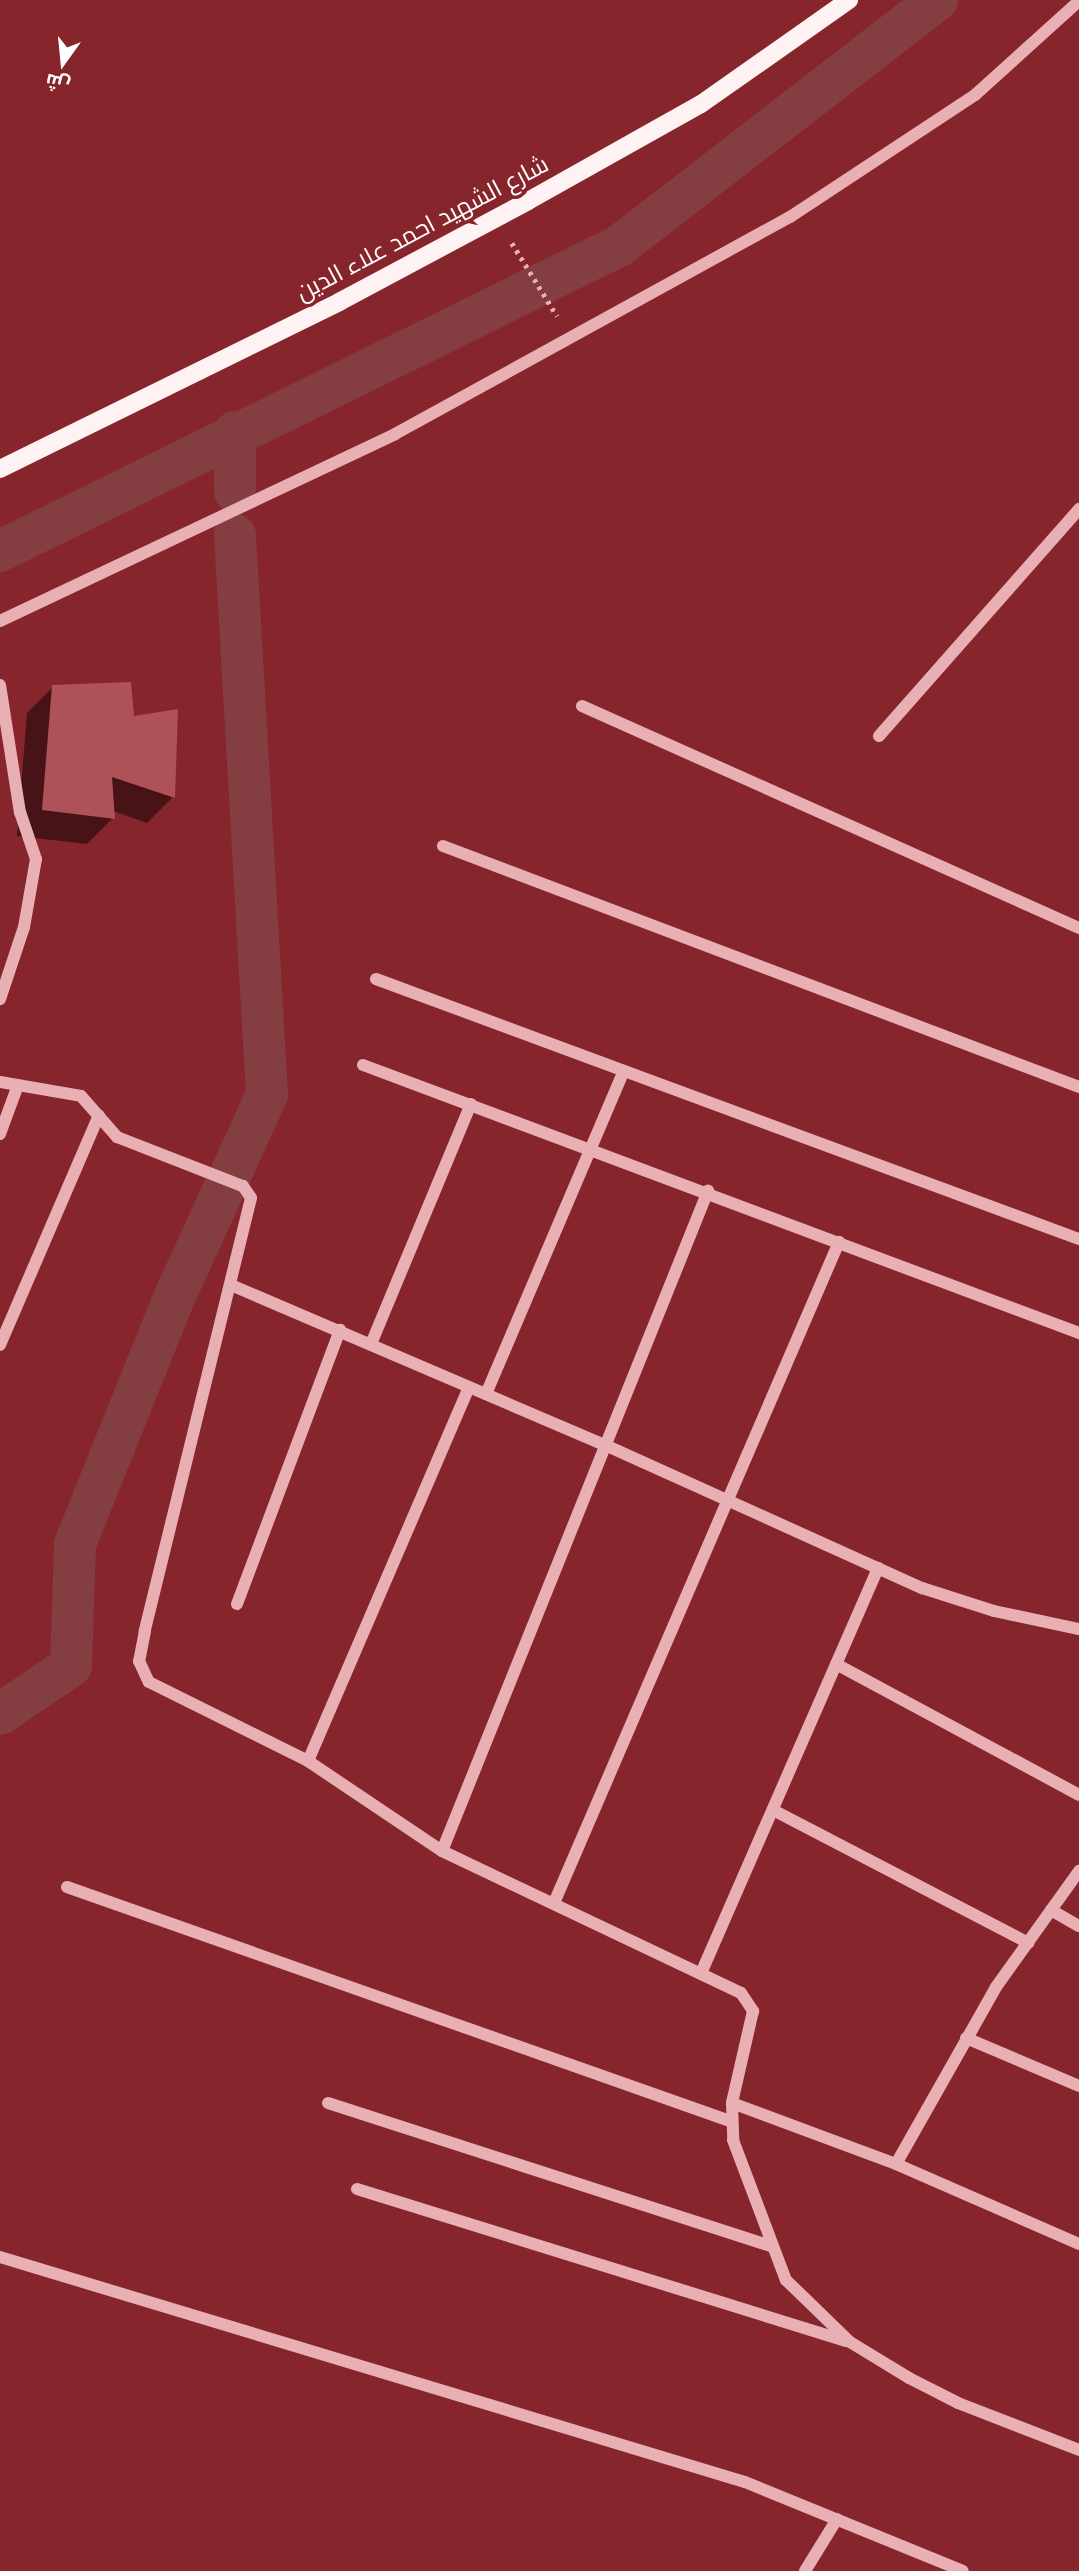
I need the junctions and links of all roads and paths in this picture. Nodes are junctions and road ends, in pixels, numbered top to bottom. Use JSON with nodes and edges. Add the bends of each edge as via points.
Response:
{"nodes":[{"id":1,"x":849,"y":0,"type":"edge"},
{"id":2,"x":1079,"y":1,"type":"edge"},
{"id":3,"x":497,"y":218,"type":"junction"},
{"id":4,"x":571,"y":338,"type":"junction"},
{"id":5,"x":0,"y":469,"type":"edge"},
{"id":6,"x":1079,"y":509,"type":"edge"},
{"id":7,"x":0,"y":621,"type":"edge"},
{"id":8,"x":0,"y":685,"type":"edge"},
{"id":9,"x":582,"y":706,"type":"dead end"},
{"id":10,"x":879,"y":736,"type":"dead end"},
{"id":11,"x":443,"y":846,"type":"dead end"},
{"id":12,"x":1079,"y":928,"type":"edge"},
{"id":13,"x":376,"y":979,"type":"dead end"},
{"id":14,"x":0,"y":999,"type":"edge"},
{"id":15,"x":363,"y":1065,"type":"dead end"},
{"id":16,"x":624,"y":1071,"type":"junction"},
{"id":17,"x":0,"y":1082,"type":"edge"},
{"id":18,"x":18,"y":1085,"type":"junction"},
{"id":19,"x":1079,"y":1087,"type":"edge"},
{"id":20,"x":471,"y":1104,"type":"junction"},
{"id":21,"x":99,"y":1115,"type":"junction"},
{"id":22,"x":0,"y":1134,"type":"edge"},
{"id":23,"x":593,"y":1148,"type":"junction"},
{"id":24,"x":708,"y":1191,"type":"junction"},
{"id":25,"x":1079,"y":1239,"type":"edge"},
{"id":26,"x":839,"y":1242,"type":"junction"},
{"id":27,"x":230,"y":1285,"type":"junction"},
{"id":28,"x":340,"y":1330,"type":"junction"},
{"id":29,"x":1079,"y":1333,"type":"edge"},
{"id":30,"x":372,"y":1344,"type":"junction"},
{"id":31,"x":0,"y":1345,"type":"edge"},
{"id":32,"x":469,"y":1387,"type":"junction"},
{"id":33,"x":486,"y":1394,"type":"junction"},
{"id":34,"x":605,"y":1445,"type":"junction"},
{"id":35,"x":729,"y":1501,"type":"junction"},
{"id":36,"x":878,"y":1568,"type":"junction"},
{"id":37,"x":237,"y":1604,"type":"dead end"},
{"id":38,"x":1079,"y":1629,"type":"edge"},
{"id":39,"x":836,"y":1664,"type":"junction"},
{"id":40,"x":308,"y":1761,"type":"junction"},
{"id":41,"x":1079,"y":1795,"type":"edge"},
{"id":42,"x":773,"y":1810,"type":"junction"},
{"id":43,"x":442,"y":1851,"type":"junction"},
{"id":44,"x":1079,"y":1871,"type":"edge"},
{"id":45,"x":67,"y":1887,"type":"dead end"},
{"id":46,"x":554,"y":1903,"type":"junction"},
{"id":47,"x":1051,"y":1910,"type":"junction"},
{"id":48,"x":1079,"y":1926,"type":"edge"},
{"id":49,"x":1028,"y":1943,"type":"junction"},
{"id":50,"x":702,"y":1972,"type":"junction"},
{"id":51,"x":966,"y":2038,"type":"junction"},
{"id":52,"x":1079,"y":2086,"type":"edge"},
{"id":53,"x":328,"y":2103,"type":"dead end"},
{"id":54,"x":732,"y":2103,"type":"junction"},
{"id":55,"x":730,"y":2121,"type":"junction"},
{"id":56,"x":896,"y":2164,"type":"junction"},
{"id":57,"x":357,"y":2189,"type":"dead end"},
{"id":58,"x":1079,"y":2244,"type":"edge"},
{"id":59,"x":770,"y":2246,"type":"junction"},
{"id":60,"x":0,"y":2257,"type":"edge"},
{"id":61,"x":850,"y":2342,"type":"junction"},
{"id":62,"x":1079,"y":2450,"type":"edge"},
{"id":63,"x":836,"y":2519,"type":"junction"},
{"id":64,"x":805,"y":2571,"type":"edge"},
{"id":65,"x":963,"y":2571,"type":"edge"}],
"edges":[{"from":1,"to":3,"type":"main road","name":"شارع الشهيد احمد علاء الدين","via":[[701,104]]},
{"from":2,"to":4,"type":"street","via":[[975,95],[790,217]]},
{"from":3,"to":4,"type":"path"},
{"from":3,"to":5,"type":"main road","name":"شارع الشهيد احمد علاء الدين","via":[[339,302]]},
{"from":4,"to":7,"type":"street","via":[[395,434]]},
{"from":6,"to":10,"type":"street"},
{"from":8,"to":14,"type":"street","via":[[20,812],[36,859],[24,927]]},
{"from":9,"to":12,"type":"street"},
{"from":11,"to":19,"type":"street"},
{"from":13,"to":16,"type":"street"},
{"from":15,"to":20,"type":"street"},
{"from":16,"to":23,"type":"street"},
{"from":16,"to":25,"type":"street"},
{"from":17,"to":18,"type":"street"},
{"from":18,"to":21,"type":"street","via":[[81,1096]]},
{"from":18,"to":22,"type":"street"},
{"from":20,"to":23,"type":"street"},
{"from":20,"to":30,"type":"street"},
{"from":21,"to":27,"type":"street","via":[[117,1137],[243,1186],[250,1207]]},
{"from":21,"to":31,"type":"street"},
{"from":23,"to":24,"type":"street"},
{"from":23,"to":33,"type":"street"},
{"from":24,"to":26,"type":"street"},
{"from":24,"to":34,"type":"street"},
{"from":26,"to":29,"type":"street"},
{"from":26,"to":35,"type":"street"},
{"from":27,"to":28,"type":"street"},
{"from":27,"to":40,"type":"street","via":[[139,1661],[149,1682]]},
{"from":28,"to":30,"type":"street"},
{"from":28,"to":37,"type":"street"},
{"from":30,"to":32,"type":"street"},
{"from":32,"to":33,"type":"street"},
{"from":32,"to":40,"type":"street"},
{"from":33,"to":34,"type":"street"},
{"from":34,"to":35,"type":"street"},
{"from":34,"to":43,"type":"street"},
{"from":35,"to":36,"type":"street"},
{"from":35,"to":46,"type":"street"},
{"from":36,"to":38,"type":"street","via":[[994,1611]]},
{"from":36,"to":39,"type":"street"},
{"from":39,"to":41,"type":"street"},
{"from":39,"to":42,"type":"street"},
{"from":40,"to":43,"type":"street"},
{"from":42,"to":49,"type":"street"},
{"from":42,"to":50,"type":"street"},
{"from":43,"to":46,"type":"street"},
{"from":44,"to":47,"type":"street"},
{"from":45,"to":55,"type":"street"},
{"from":46,"to":50,"type":"street"},
{"from":47,"to":48,"type":"street"},
{"from":47,"to":49,"type":"street"},
{"from":49,"to":51,"type":"street"},
{"from":50,"to":54,"type":"street","via":[[741,1993],[753,2011]]},
{"from":51,"to":52,"type":"street"},
{"from":51,"to":56,"type":"street"},
{"from":53,"to":59,"type":"street"},
{"from":54,"to":55,"type":"street"},
{"from":54,"to":56,"type":"street"},
{"from":55,"to":59,"type":"street"},
{"from":56,"to":58,"type":"street"},
{"from":57,"to":61,"type":"street"},
{"from":59,"to":61,"type":"street","via":[[786,2280]]},
{"from":60,"to":63,"type":"street","via":[[745,2482]]},
{"from":61,"to":62,"type":"street","via":[[958,2403]]},
{"from":63,"to":64,"type":"street"},
{"from":63,"to":65,"type":"street"}]}
